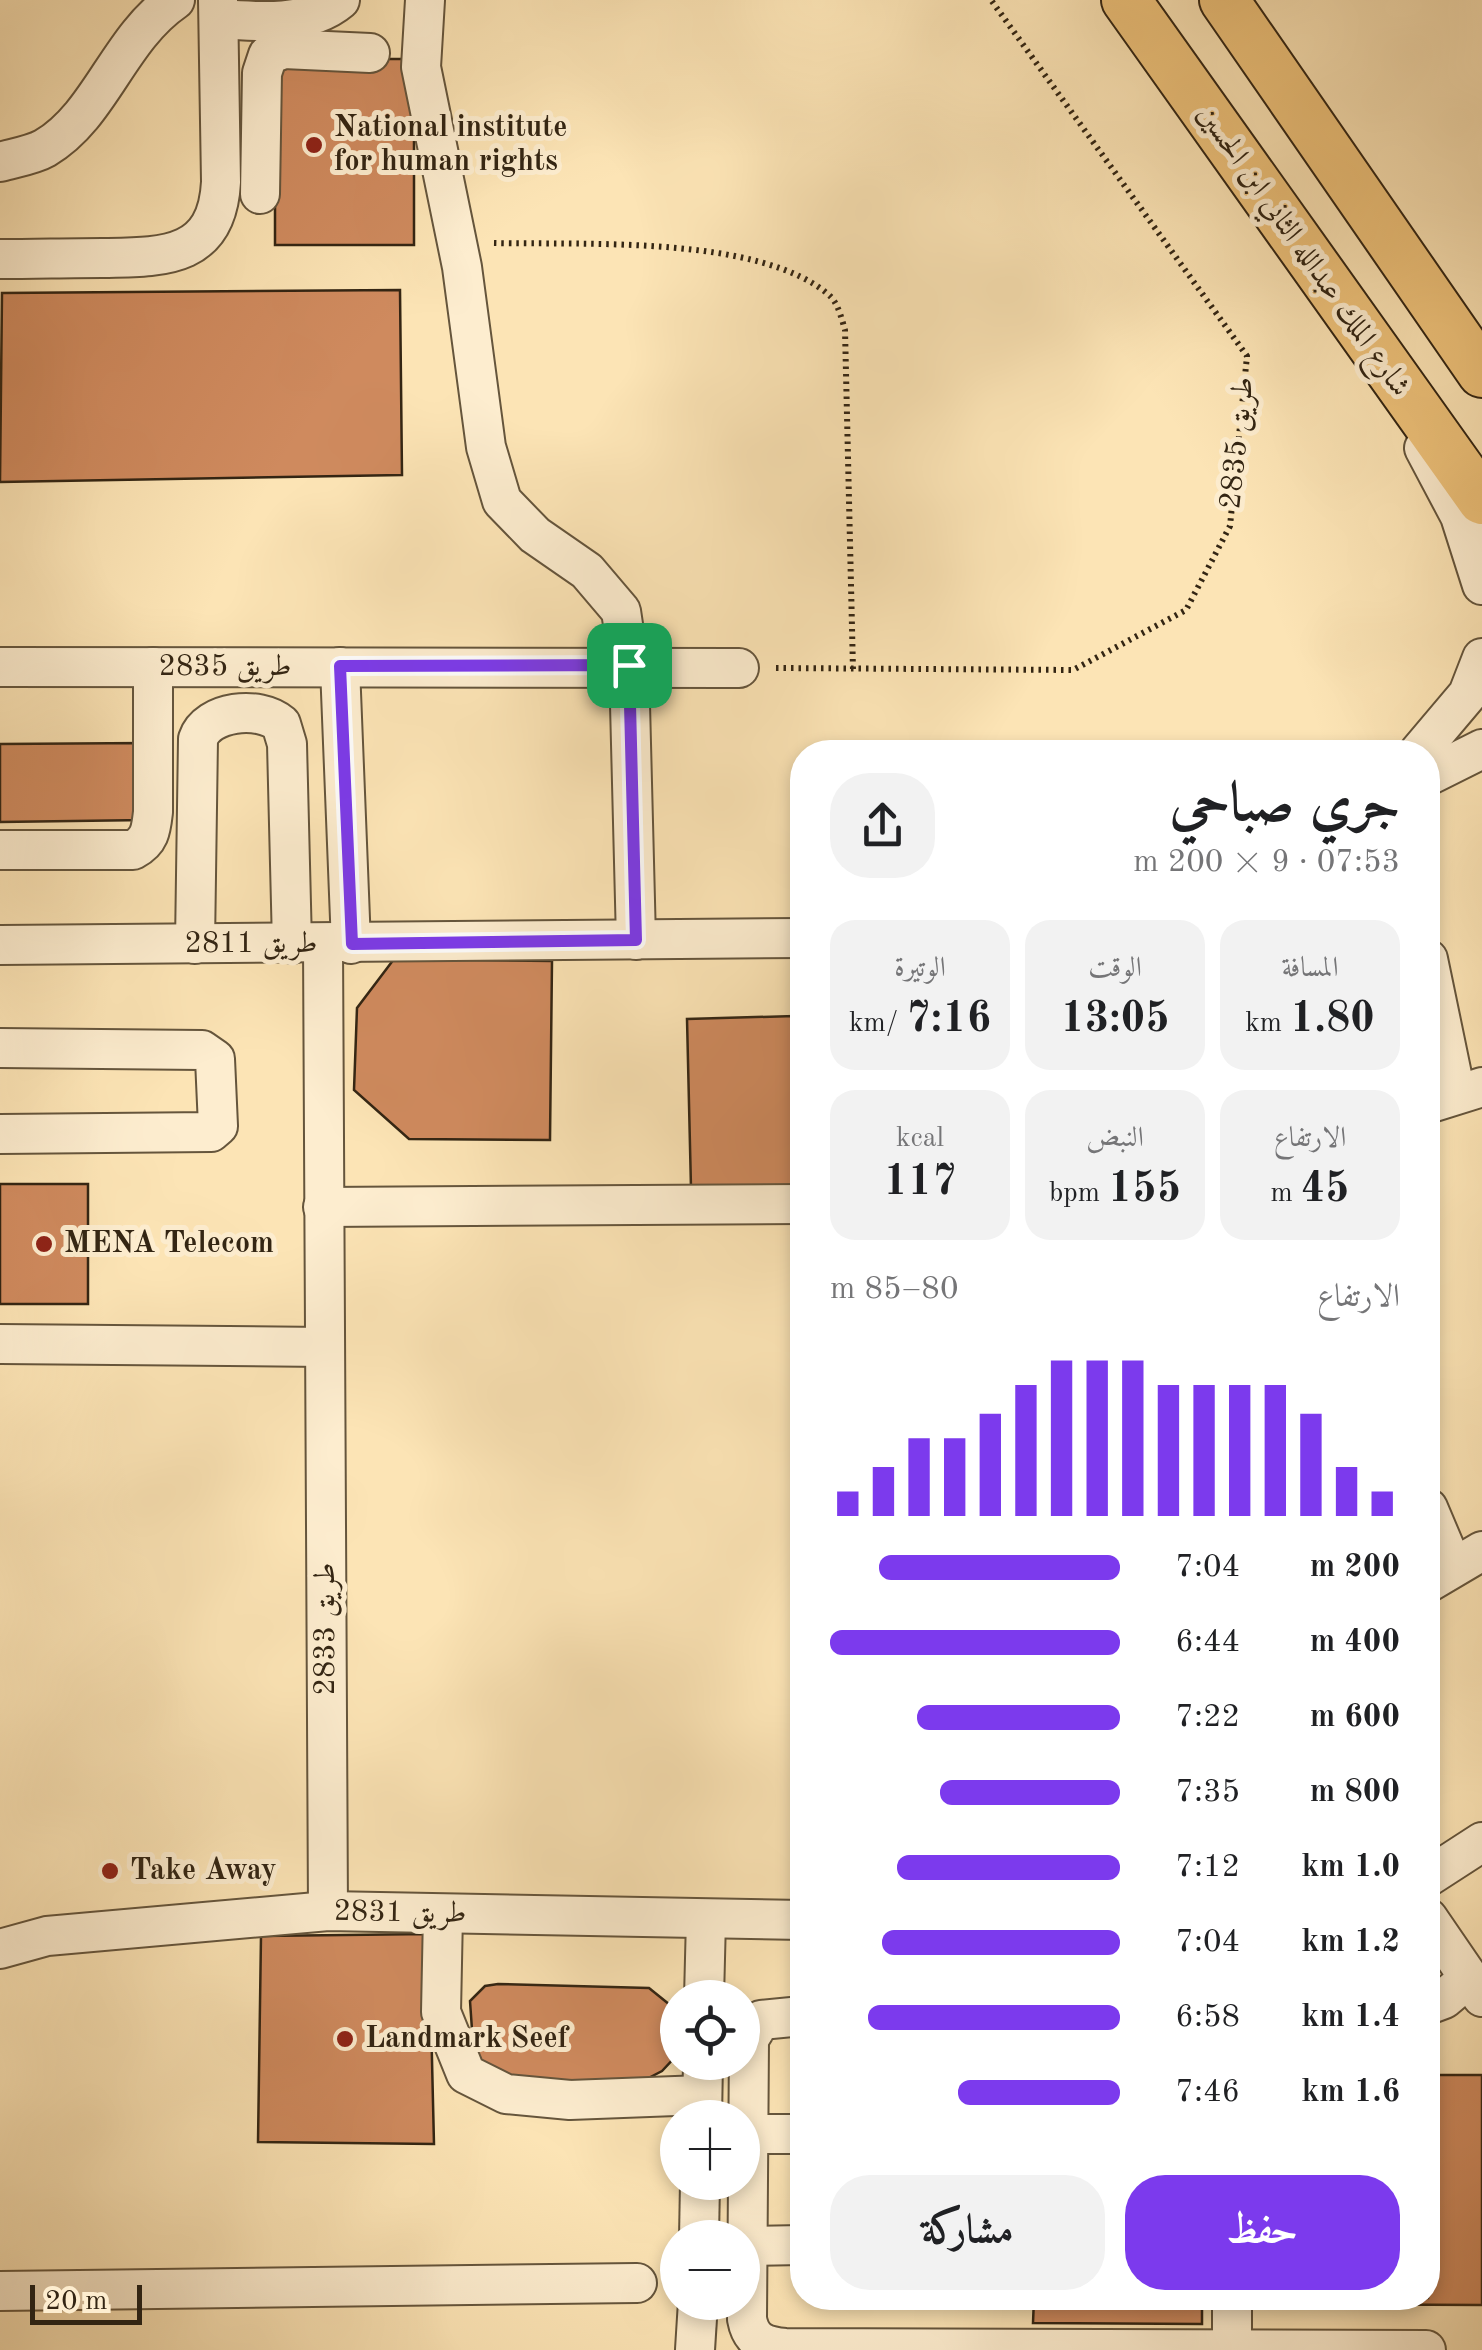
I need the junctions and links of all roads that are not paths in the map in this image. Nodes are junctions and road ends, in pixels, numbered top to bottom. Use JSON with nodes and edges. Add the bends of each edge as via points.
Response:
{"nodes":[{"id":1,"x":175,"y":0,"type":"edge"},
{"id":2,"x":340,"y":0,"type":"edge"},
{"id":3,"x":424,"y":0,"type":"edge"},
{"id":4,"x":1126,"y":0,"type":"edge"},
{"id":5,"x":1224,"y":0,"type":"edge"},
{"id":6,"x":219,"y":10,"type":"edge"},
{"id":7,"x":370,"y":53,"type":"dead end"},
{"id":8,"x":220,"y":147,"type":"junction"},
{"id":9,"x":261,"y":147,"type":"junction"},
{"id":10,"x":0,"y":162,"type":"edge"},
{"id":11,"x":260,"y":194,"type":"dead end"},
{"id":12,"x":0,"y":259,"type":"edge"},
{"id":13,"x":1369,"y":344,"type":"junction"},
{"id":14,"x":1482,"y":373,"type":"edge"},
{"id":15,"x":1482,"y":500,"type":"edge"},
{"id":16,"x":1482,"y":585,"type":"edge"},
{"id":17,"x":1482,"y":658,"type":"edge"},
{"id":18,"x":629,"y":665,"type":"junction"},
{"id":19,"x":0,"y":666,"type":"edge"},
{"id":20,"x":153,"y":666,"type":"junction"},
{"id":21,"x":340,"y":666,"type":"junction"},
{"id":22,"x":740,"y":668,"type":"road end"},
{"id":23,"x":1429,"y":740,"type":"edge"},
{"id":24,"x":1482,"y":749,"type":"edge"},
{"id":25,"x":1440,"y":770,"type":"edge"},
{"id":26,"x":0,"y":850,"type":"edge"},
{"id":27,"x":790,"y":938,"type":"edge"},
{"id":28,"x":636,"y":940,"type":"junction"},
{"id":29,"x":195,"y":944,"type":"junction"},
{"id":30,"x":322,"y":944,"type":"junction"},
{"id":31,"x":0,"y":945,"type":"edge"},
{"id":32,"x":1440,"y":1019,"type":"edge"},
{"id":33,"x":0,"y":1048,"type":"edge"},
{"id":34,"x":1455,"y":1095,"type":"edge"},
{"id":35,"x":0,"y":1134,"type":"edge"},
{"id":36,"x":790,"y":1204,"type":"edge"},
{"id":37,"x":323,"y":1208,"type":"junction"},
{"id":38,"x":0,"y":1344,"type":"edge"},
{"id":39,"x":325,"y":1347,"type":"junction"},
{"id":40,"x":1440,"y":1535,"type":"edge"},
{"id":41,"x":1454,"y":1567,"type":"edge"},
{"id":42,"x":1482,"y":1842,"type":"edge"},
{"id":43,"x":1440,"y":1869,"type":"edge"},
{"id":44,"x":328,"y":1911,"type":"junction"},
{"id":45,"x":443,"y":1914,"type":"junction"},
{"id":46,"x":706,"y":1919,"type":"junction"},
{"id":47,"x":790,"y":1920,"type":"edge"},
{"id":48,"x":1440,"y":1936,"type":"edge"},
{"id":49,"x":0,"y":1948,"type":"edge"},
{"id":50,"x":704,"y":1980,"type":"edge"},
{"id":51,"x":1476,"y":1988,"type":"edge"},
{"id":52,"x":1440,"y":2000,"type":"edge"},
{"id":53,"x":790,"y":2016,"type":"edge"},
{"id":54,"x":702,"y":2092,"type":"edge"},
{"id":55,"x":750,"y":2100,"type":"edge"},
{"id":56,"x":760,"y":2134,"type":"edge"},
{"id":57,"x":790,"y":2134,"type":"edge"},
{"id":58,"x":790,"y":2245,"type":"edge"},
{"id":59,"x":760,"y":2246,"type":"edge"},
{"id":60,"x":638,"y":2283,"type":"dead end"},
{"id":61,"x":0,"y":2291,"type":"edge"},
{"id":62,"x":1232,"y":2310,"type":"edge"},
{"id":63,"x":697,"y":2320,"type":"edge"},
{"id":64,"x":748,"y":2320,"type":"edge"},
{"id":65,"x":882,"y":2349,"type":"edge"},
{"id":66,"x":1232,"y":2349,"type":"edge"},
{"id":67,"x":695,"y":2350,"type":"edge"},
{"id":68,"x":1426,"y":2350,"type":"edge"}],
"edges":[{"from":1,"to":10,"type":"street","via":[[128,45],[76,125],[43,150]]},
{"from":2,"to":6,"type":"street","via":[[326,12],[256,22]]},
{"from":3,"to":18,"type":"street","via":[[421,67],[457,242],[486,447],[502,501],[586,571],[621,611]]},
{"from":4,"to":13,"type":"main road","name":"شارع الملك عبدالله الثاني ابن الحسين"},
{"from":5,"to":14,"type":"main road"},
{"from":6,"to":8,"type":"street"},
{"from":7,"to":9,"type":"street","via":[[284,49],[268,55]]},
{"from":8,"to":9,"type":"street"},
{"from":8,"to":12,"type":"street","via":[[220,205],[211,226],[175,254]]},
{"from":9,"to":11,"type":"street"},
{"from":13,"to":15,"type":"main road","name":"شارع الملك عبدالله الثاني ابن الحسين"},
{"from":13,"to":16,"type":"street","via":[[1460,516]]},
{"from":17,"to":23,"type":"street","via":[[1468,694]]},
{"from":18,"to":21,"type":"street","name":"طريق 2835"},
{"from":18,"to":22,"type":"street","name":"طريق 2835"},
{"from":18,"to":28,"type":"street"},
{"from":19,"to":20,"type":"street","name":"طريق 2835"},
{"from":20,"to":21,"type":"street","name":"طريق 2835"},
{"from":20,"to":26,"type":"street","via":[[151,833],[144,844],[118,851]]},
{"from":21,"to":30,"type":"street"},
{"from":24,"to":25,"type":"street"},
{"from":27,"to":28,"type":"street","name":"طريق 2811"},
{"from":28,"to":30,"type":"street","name":"طريق 2811"},
{"from":29,"to":30,"type":"street","name":"طريق 2811"},
{"from":29,"to":30,"type":"street","via":[[198,740],[212,719],[264,715],[280,724],[287,744]]},
{"from":29,"to":31,"type":"street","name":"طريق 2811"},
{"from":30,"to":37,"type":"street","name":"طريق 2833"},
{"from":32,"to":34,"type":"street"},
{"from":33,"to":35,"type":"street","via":[[202,1050],[215,1059],[218,1121],[211,1132]]},
{"from":36,"to":37,"type":"street"},
{"from":37,"to":39,"type":"street","name":"طريق 2833"},
{"from":38,"to":39,"type":"street"},
{"from":39,"to":44,"type":"street","name":"طريق 2833"},
{"from":40,"to":41,"type":"street"},
{"from":42,"to":43,"type":"street"},
{"from":44,"to":45,"type":"street","name":"طريق 2831"},
{"from":44,"to":49,"type":"street","name":"طريق 2831","via":[[46,1936]]},
{"from":45,"to":46,"type":"street","name":"طريق 2831"},
{"from":45,"to":54,"type":"street","via":[[441,2012],[466,2074],[506,2094],[570,2100]]},
{"from":46,"to":47,"type":"street","name":"طريق 2831"},
{"from":46,"to":50,"type":"street"},
{"from":48,"to":51,"type":"street"},
{"from":51,"to":52,"type":"street"},
{"from":53,"to":55,"type":"street","via":[[771,2016],[753,2028]]},
{"from":56,"to":57,"type":"street"},
{"from":58,"to":59,"type":"street"},
{"from":60,"to":61,"type":"street"},
{"from":62,"to":66,"type":"street"},
{"from":63,"to":67,"type":"street"},
{"from":64,"to":65,"type":"street","via":[[759,2342],[785,2348]]},
{"from":65,"to":66,"type":"street"},
{"from":66,"to":68,"type":"street"}]}
